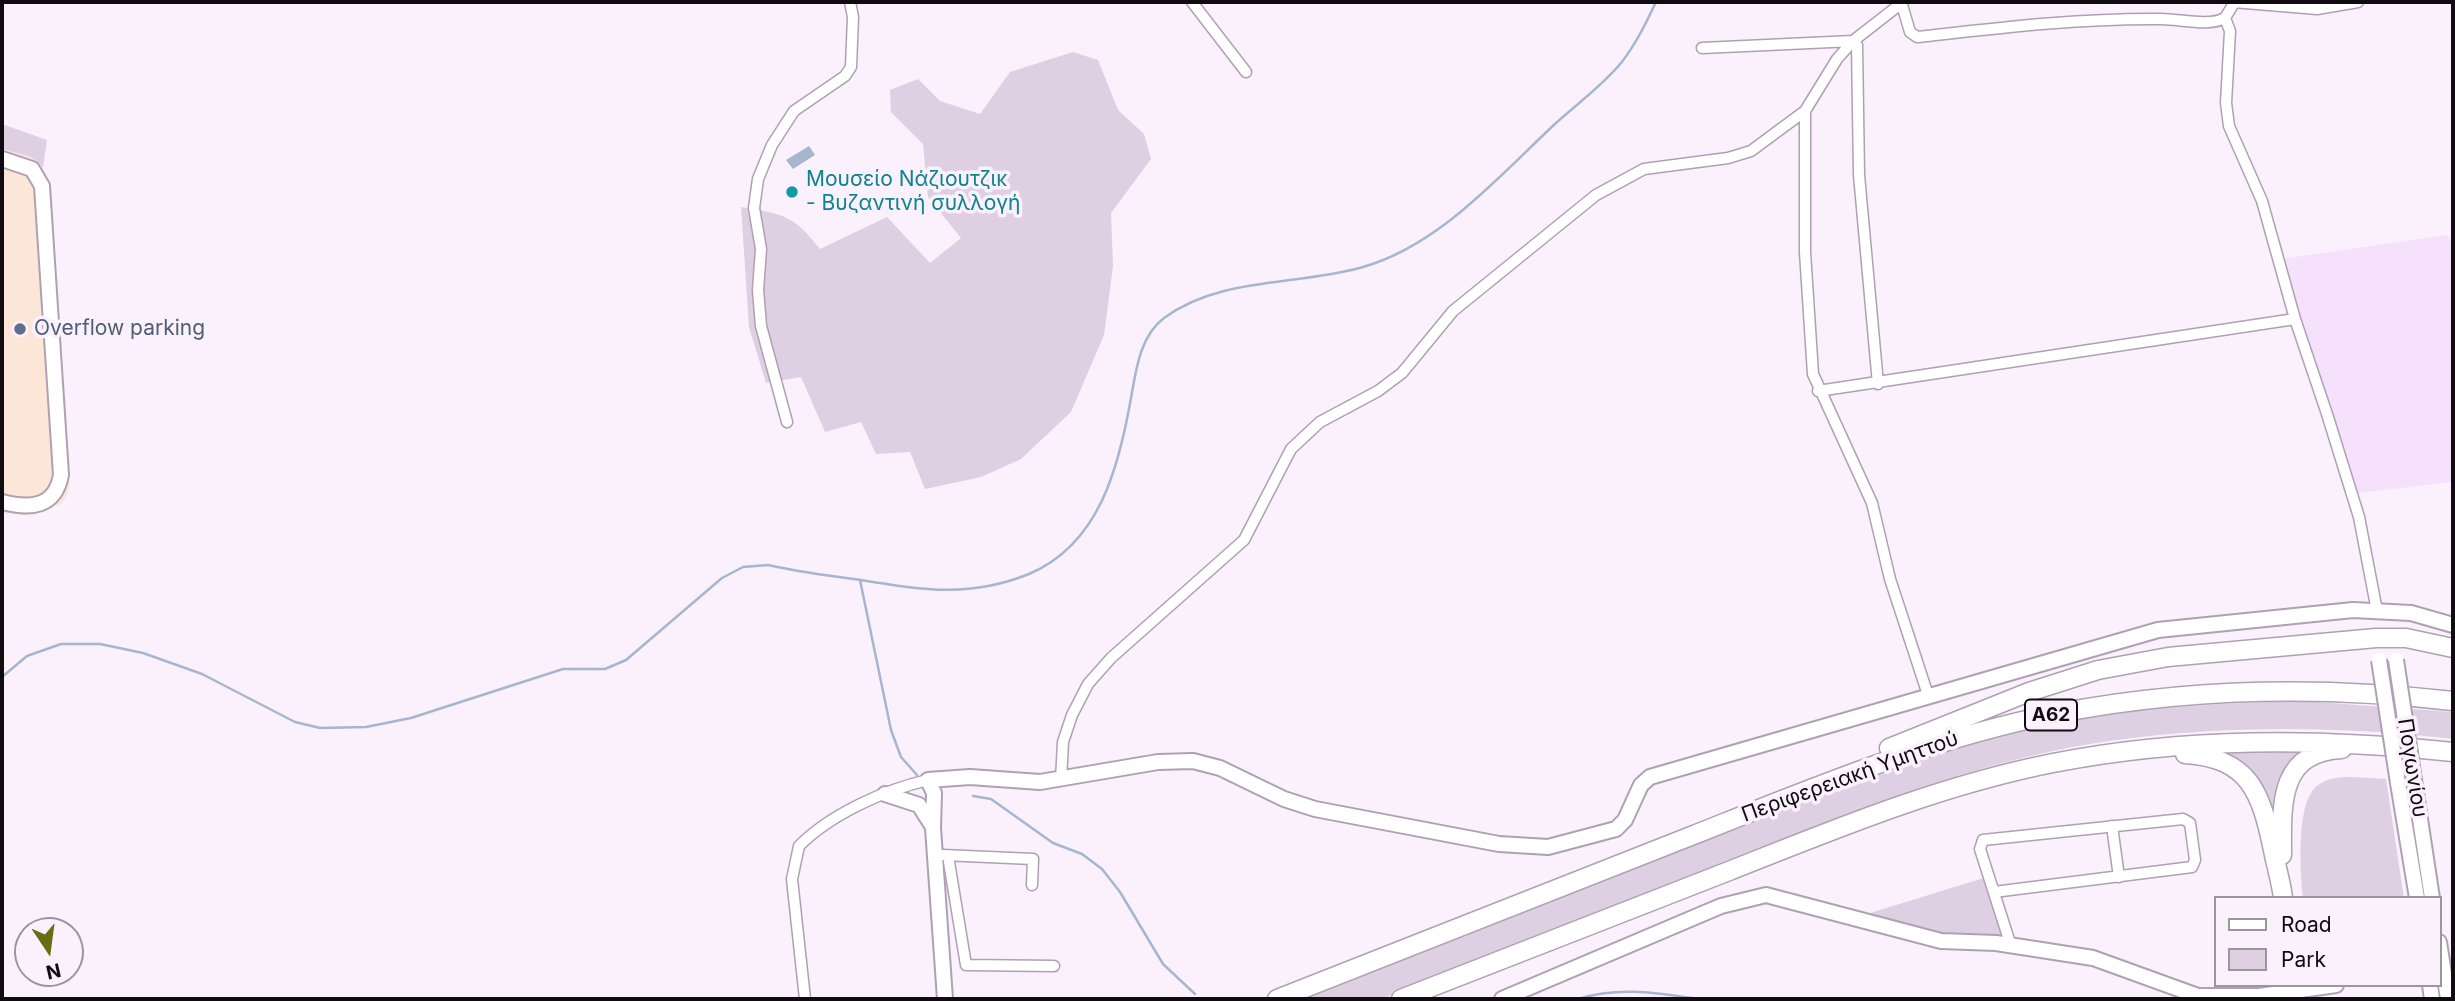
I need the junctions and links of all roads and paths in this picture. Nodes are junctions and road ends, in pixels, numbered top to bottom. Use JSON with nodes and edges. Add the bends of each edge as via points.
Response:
{"nodes":[{"id":1,"x":850,"y":2,"type":"edge"},
{"id":2,"x":1192,"y":2,"type":"edge"},
{"id":3,"x":2234,"y":2,"type":"edge"},
{"id":4,"x":2358,"y":2,"type":"edge"},
{"id":5,"x":1902,"y":3,"type":"edge"},
{"id":6,"x":2284,"y":4,"type":"edge"},
{"id":7,"x":2225,"y":18,"type":"junction"},
{"id":8,"x":1853,"y":41,"type":"junction"},
{"id":9,"x":1702,"y":48,"type":"dead end"},
{"id":10,"x":1246,"y":72,"type":"dead end"},
{"id":11,"x":1805,"y":111,"type":"junction"},
{"id":12,"x":2,"y":159,"type":"edge"},
{"id":13,"x":2295,"y":319,"type":"junction"},
{"id":14,"x":1878,"y":384,"type":"junction"},
{"id":15,"x":1818,"y":391,"type":"junction"},
{"id":16,"x":787,"y":422,"type":"dead end"},
{"id":17,"x":2,"y":502,"type":"edge"},
{"id":18,"x":2377,"y":611,"type":"junction"},
{"id":19,"x":2453,"y":625,"type":"edge"},
{"id":20,"x":2384,"y":638,"type":"junction"},
{"id":21,"x":2453,"y":648,"type":"edge"},
{"id":22,"x":1928,"y":695,"type":"junction"},
{"id":23,"x":2453,"y":701,"type":"edge"},
{"id":24,"x":2395,"y":746,"type":"junction"},
{"id":25,"x":2122,"y":751,"type":"junction"},
{"id":26,"x":2453,"y":752,"type":"edge"},
{"id":27,"x":960,"y":777,"type":"junction"},
{"id":28,"x":928,"y":780,"type":"junction"},
{"id":29,"x":1061,"y":780,"type":"junction"},
{"id":30,"x":885,"y":794,"type":"junction"},
{"id":31,"x":1765,"y":806,"type":"junction"},
{"id":32,"x":929,"y":809,"type":"junction"},
{"id":33,"x":2112,"y":826,"type":"junction"},
{"id":34,"x":942,"y":855,"type":"junction"},
{"id":35,"x":2119,"y":877,"type":"junction"},
{"id":36,"x":1032,"y":885,"type":"dead end"},
{"id":37,"x":2282,"y":890,"type":"edge"},
{"id":38,"x":1994,"y":892,"type":"junction"},
{"id":39,"x":2417,"y":896,"type":"edge"},
{"id":40,"x":2432,"y":896,"type":"edge"},
{"id":41,"x":2011,"y":946,"type":"junction"},
{"id":42,"x":2445,"y":961,"type":"edge"},
{"id":43,"x":1054,"y":966,"type":"dead end"},
{"id":44,"x":2446,"y":978,"type":"edge"},
{"id":45,"x":2314,"y":987,"type":"edge"},
{"id":46,"x":2293,"y":989,"type":"edge"},
{"id":47,"x":805,"y":999,"type":"edge"},
{"id":48,"x":945,"y":999,"type":"edge"},
{"id":49,"x":1277,"y":999,"type":"edge"},
{"id":50,"x":1401,"y":999,"type":"edge"},
{"id":51,"x":1502,"y":999,"type":"edge"},
{"id":52,"x":2448,"y":999,"type":"edge"}],
"edges":[{"from":1,"to":16,"type":"street","via":[[852,67],[794,111],[772,145],[758,179],[754,208],[761,249],[761,326]]},
{"from":2,"to":10,"type":"street"},
{"from":3,"to":6,"type":"street"},
{"from":3,"to":7,"type":"street"},
{"from":4,"to":6,"type":"street","via":[[2317,9]]},
{"from":5,"to":7,"type":"street","via":[[1910,32],[1917,37],[2086,22]]},
{"from":5,"to":8,"type":"street"},
{"from":7,"to":13,"type":"street","via":[[2230,31],[2229,126],[2262,201]]},
{"from":8,"to":9,"type":"street"},
{"from":8,"to":11,"type":"street"},
{"from":8,"to":14,"type":"street","via":[[1857,46],[1862,222]]},
{"from":11,"to":15,"type":"street","via":[[1809,355]]},
{"from":11,"to":29,"type":"street","via":[[1739,156],[1644,169],[1596,195],[1453,311],[1402,373],[1320,422],[1291,449],[1244,540],[1111,658],[1088,684],[1063,742]]},
{"from":12,"to":17,"type":"street","via":[[32,169],[42,186],[61,475],[56,492],[41,505],[23,508]]},
{"from":13,"to":14,"type":"street"},
{"from":13,"to":18,"type":"street","via":[[2359,517]]},
{"from":14,"to":15,"type":"street"},
{"from":15,"to":22,"type":"street","via":[[1871,503]]},
{"from":18,"to":19,"type":"street","via":[[2411,613]]},
{"from":18,"to":22,"type":"street","via":[[2158,629]]},
{"from":20,"to":21,"type":"highway"},
{"from":20,"to":31,"type":"highway","via":[[2168,657],[2098,670],[1926,733]]},
{"from":20,"to":39,"type":"street","name":"Πογωνίου","bridge":true,"via":[[2379,660]]},
{"from":20,"to":40,"type":"street","name":"Πογωνίου","bridge":true,"via":[[2396,660]]},
{"from":22,"to":29,"type":"street","via":[[1650,777],[1616,829],[1548,847],[1499,844],[1315,809],[1193,761],[1158,762]]},
{"from":23,"to":31,"type":"highway","name":"Περιφερειακή Υμηττού","number":"Α62","via":[[2301,692],[2201,695],[2102,706],[1943,742]]},
{"from":24,"to":25,"type":"highway","name":"Περιφερειακή Υμηττού","number":"Α62","via":[[2298,741]]},
{"from":24,"to":26,"type":"highway","name":"Περιφερειακή Υμηττού","number":"Α62"},
{"from":24,"to":37,"type":"highway","via":[[2325,752],[2296,769],[2283,797]]},
{"from":25,"to":37,"type":"highway","via":[[2200,755],[2239,771],[2262,801]]},
{"from":25,"to":50,"type":"highway","name":"Περιφερειακή Υμηττού","number":"Α62","via":[[1999,775],[1865,818]]},
{"from":27,"to":28,"type":"street"},
{"from":27,"to":29,"type":"street"},
{"from":27,"to":32,"type":"street","via":[[947,785]]},
{"from":28,"to":30,"type":"street"},
{"from":28,"to":32,"type":"street","via":[[934,793]]},
{"from":30,"to":32,"type":"street"},
{"from":30,"to":47,"type":"street","via":[[808,837],[794,856],[792,879]]},
{"from":31,"to":49,"type":"highway","name":"Περιφερειακή Υμηττού","number":"Α62"},
{"from":32,"to":34,"type":"street"},
{"from":33,"to":35,"type":"street"},
{"from":33,"to":35,"type":"street","via":[[2183,819],[2191,825],[2196,860],[2192,867]]},
{"from":33,"to":38,"type":"street","via":[[1983,840],[1980,849]]},
{"from":34,"to":36,"type":"street","via":[[1032,859]]},
{"from":34,"to":43,"type":"street","via":[[966,965]]},
{"from":34,"to":48,"type":"street"},
{"from":35,"to":38,"type":"street"},
{"from":38,"to":41,"type":"street"},
{"from":41,"to":46,"type":"street","via":[[2104,960],[2198,996],[2239,998]]},
{"from":41,"to":51,"type":"street","via":[[1941,941],[1788,899],[1759,896],[1721,906]]},
{"from":42,"to":44,"type":"street"},
{"from":44,"to":52,"type":"street"},
{"from":45,"to":46,"type":"street"}]}
